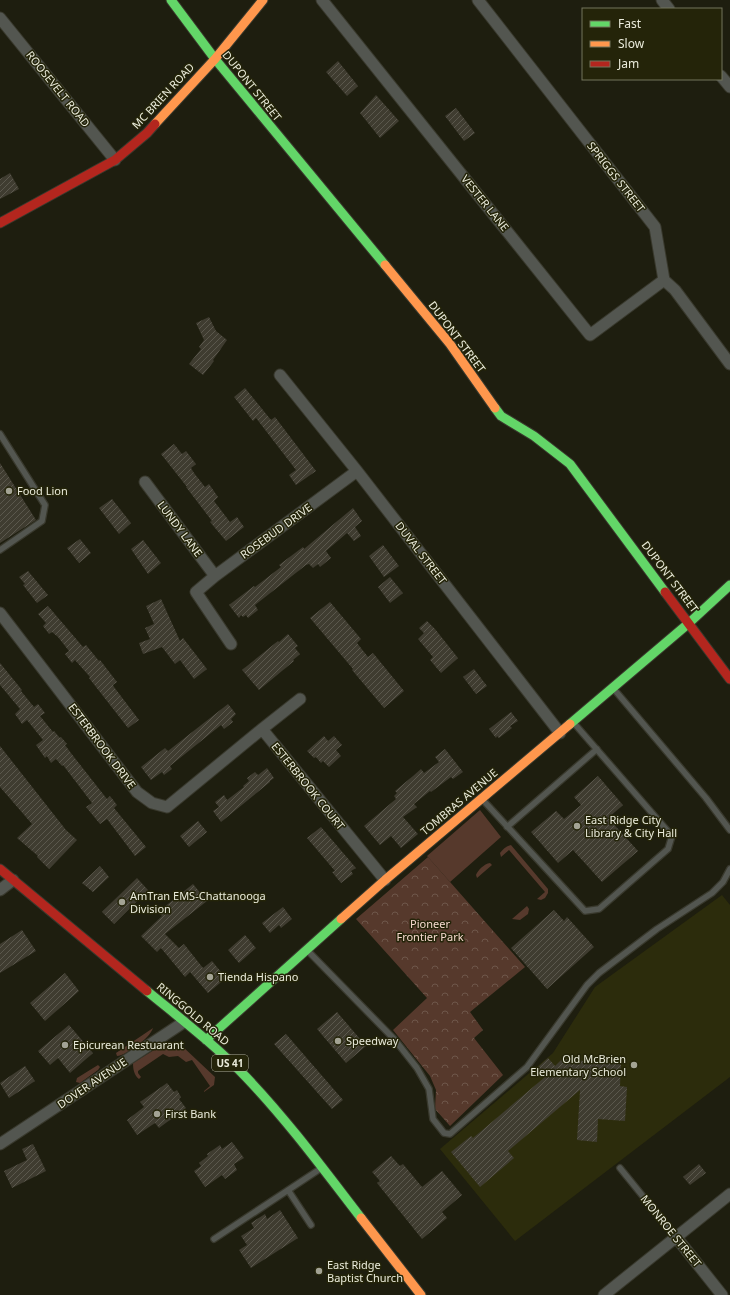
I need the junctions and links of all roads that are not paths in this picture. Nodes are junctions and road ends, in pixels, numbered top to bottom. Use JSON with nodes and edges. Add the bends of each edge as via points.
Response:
{"nodes":[{"id":1,"x":171,"y":0,"type":"edge"},
{"id":2,"x":263,"y":0,"type":"edge"},
{"id":3,"x":322,"y":0,"type":"edge"},
{"id":4,"x":478,"y":0,"type":"edge"},
{"id":5,"x":662,"y":0,"type":"edge"},
{"id":6,"x":668,"y":8,"type":"edge"},
{"id":7,"x":0,"y":18,"type":"edge"},
{"id":8,"x":214,"y":59,"type":"junction"},
{"id":9,"x":722,"y":77,"type":"edge"},
{"id":10,"x":730,"y":87,"type":"edge"},
{"id":11,"x":115,"y":160,"type":"junction"},
{"id":12,"x":0,"y":223,"type":"edge"},
{"id":13,"x":664,"y":280,"type":"junction"},
{"id":14,"x":730,"y":364,"type":"edge"},
{"id":15,"x":280,"y":375,"type":"dead end"},
{"id":16,"x":0,"y":434,"type":"edge"},
{"id":17,"x":357,"y":471,"type":"junction"},
{"id":18,"x":145,"y":482,"type":"dead end"},
{"id":19,"x":0,"y":550,"type":"edge"},
{"id":20,"x":215,"y":576,"type":"junction"},
{"id":21,"x":730,"y":585,"type":"edge"},
{"id":22,"x":0,"y":613,"type":"edge"},
{"id":23,"x":689,"y":623,"type":"junction"},
{"id":24,"x":231,"y":644,"type":"dead end"},
{"id":25,"x":730,"y":679,"type":"edge"},
{"id":26,"x":612,"y":688,"type":"junction"},
{"id":27,"x":300,"y":699,"type":"dead end"},
{"id":28,"x":573,"y":722,"type":"junction"},
{"id":29,"x":262,"y":729,"type":"junction"},
{"id":30,"x":560,"y":733,"type":"junction"},
{"id":31,"x":598,"y":749,"type":"junction"},
{"id":32,"x":482,"y":799,"type":"junction"},
{"id":33,"x":507,"y":827,"type":"junction"},
{"id":34,"x":730,"y":830,"type":"edge"},
{"id":35,"x":0,"y":869,"type":"edge"},
{"id":36,"x":730,"y":870,"type":"edge"},
{"id":37,"x":13,"y":880,"type":"junction"},
{"id":38,"x":385,"y":880,"type":"junction"},
{"id":39,"x":0,"y":890,"type":"edge"},
{"id":40,"x":307,"y":950,"type":"junction"},
{"id":41,"x":184,"y":1022,"type":"junction"},
{"id":42,"x":206,"y":1040,"type":"junction"},
{"id":43,"x":0,"y":1144,"type":"edge"},
{"id":44,"x":322,"y":1168,"type":"junction"},
{"id":45,"x":620,"y":1168,"type":"dead end"},
{"id":46,"x":288,"y":1190,"type":"junction"},
{"id":47,"x":730,"y":1194,"type":"edge"},
{"id":48,"x":311,"y":1224,"type":"dead end"},
{"id":49,"x":676,"y":1237,"type":"junction"},
{"id":50,"x":214,"y":1240,"type":"dead end"},
{"id":51,"x":421,"y":1295,"type":"edge"},
{"id":52,"x":604,"y":1295,"type":"edge"},
{"id":53,"x":722,"y":1295,"type":"edge"}],
"edges":[{"from":1,"to":8,"type":"street","name":"DUPONT STREET"},
{"from":2,"to":8,"type":"street","name":"MC BRIEN ROAD"},
{"from":3,"to":13,"type":"street","name":"VESTER LANE","via":[[590,335]]},
{"from":4,"to":13,"type":"street","name":"SPRIGGS STREET","via":[[655,227]]},
{"from":5,"to":6,"type":"street"},
{"from":7,"to":11,"type":"street","name":"ROOSEVELT ROAD"},
{"from":8,"to":11,"type":"street","name":"MC BRIEN ROAD","via":[[147,134]]},
{"from":8,"to":23,"type":"street","name":"DUPONT STREET","via":[[450,344],[501,416],[534,436],[570,464]]},
{"from":9,"to":10,"type":"street"},
{"from":11,"to":12,"type":"street","name":"MC BRIEN ROAD"},
{"from":13,"to":14,"type":"street","via":[[675,290]]},
{"from":15,"to":17,"type":"street","name":"DUVAL STREET"},
{"from":16,"to":19,"type":"lane","via":[[45,505],[42,521]]},
{"from":17,"to":20,"type":"street","name":"ROSEBUD DRIVE"},
{"from":17,"to":30,"type":"street","name":"DUVAL STREET"},
{"from":18,"to":20,"type":"street","name":"LUNDY LANE"},
{"from":20,"to":24,"type":"street","name":"ROSEBUD DRIVE","via":[[196,592]]},
{"from":21,"to":23,"type":"street","name":"TOMBRAS AVENUE"},
{"from":22,"to":29,"type":"street","name":"ESTERBROOK DRIVE","via":[[137,792],[152,803],[167,808]]},
{"from":23,"to":25,"type":"street","name":"DUPONT STREET"},
{"from":23,"to":26,"type":"street","name":"TOMBRAS AVENUE"},
{"from":26,"to":28,"type":"street","name":"TOMBRAS AVENUE"},
{"from":26,"to":34,"type":"lane"},
{"from":27,"to":29,"type":"street"},
{"from":28,"to":30,"type":"street","name":"TOMBRAS AVENUE"},
{"from":28,"to":31,"type":"lane"},
{"from":29,"to":38,"type":"street","name":"ESTERBROOK COURT"},
{"from":30,"to":32,"type":"street","name":"TOMBRAS AVENUE"},
{"from":31,"to":33,"type":"lane"},
{"from":31,"to":33,"type":"lane","via":[[672,836],[668,849],[599,909],[585,912]]},
{"from":32,"to":33,"type":"lane"},
{"from":32,"to":38,"type":"street","name":"TOMBRAS AVENUE"},
{"from":35,"to":37,"type":"street","name":"RINGGOLD ROAD","number":"US 41"},
{"from":36,"to":40,"type":"lane","via":[[712,893],[657,929],[599,973],[587,985],[527,1067],[450,1134],[444,1133],[433,1119],[429,1089],[413,1062],[395,1040]]},
{"from":37,"to":39,"type":"street"},
{"from":37,"to":41,"type":"street","name":"RINGGOLD ROAD","number":"US 41"},
{"from":38,"to":40,"type":"street","name":"TOMBRAS AVENUE"},
{"from":40,"to":42,"type":"street","name":"TOMBRAS AVENUE"},
{"from":41,"to":42,"type":"street","name":"RINGGOLD ROAD","number":"US 41"},
{"from":41,"to":43,"type":"street","name":"DOVER AVENUE"},
{"from":42,"to":44,"type":"street","name":"RINGGOLD ROAD","number":"US 41","via":[[245,1076],[281,1115]]},
{"from":44,"to":46,"type":"lane"},
{"from":44,"to":51,"type":"street","name":"RINGGOLD ROAD","number":"US 41"},
{"from":45,"to":49,"type":"lane","name":"MONROE STREET"},
{"from":46,"to":48,"type":"lane"},
{"from":46,"to":50,"type":"lane"},
{"from":47,"to":49,"type":"street"},
{"from":49,"to":52,"type":"street"},
{"from":49,"to":53,"type":"street","name":"MONROE STREET"}]}
